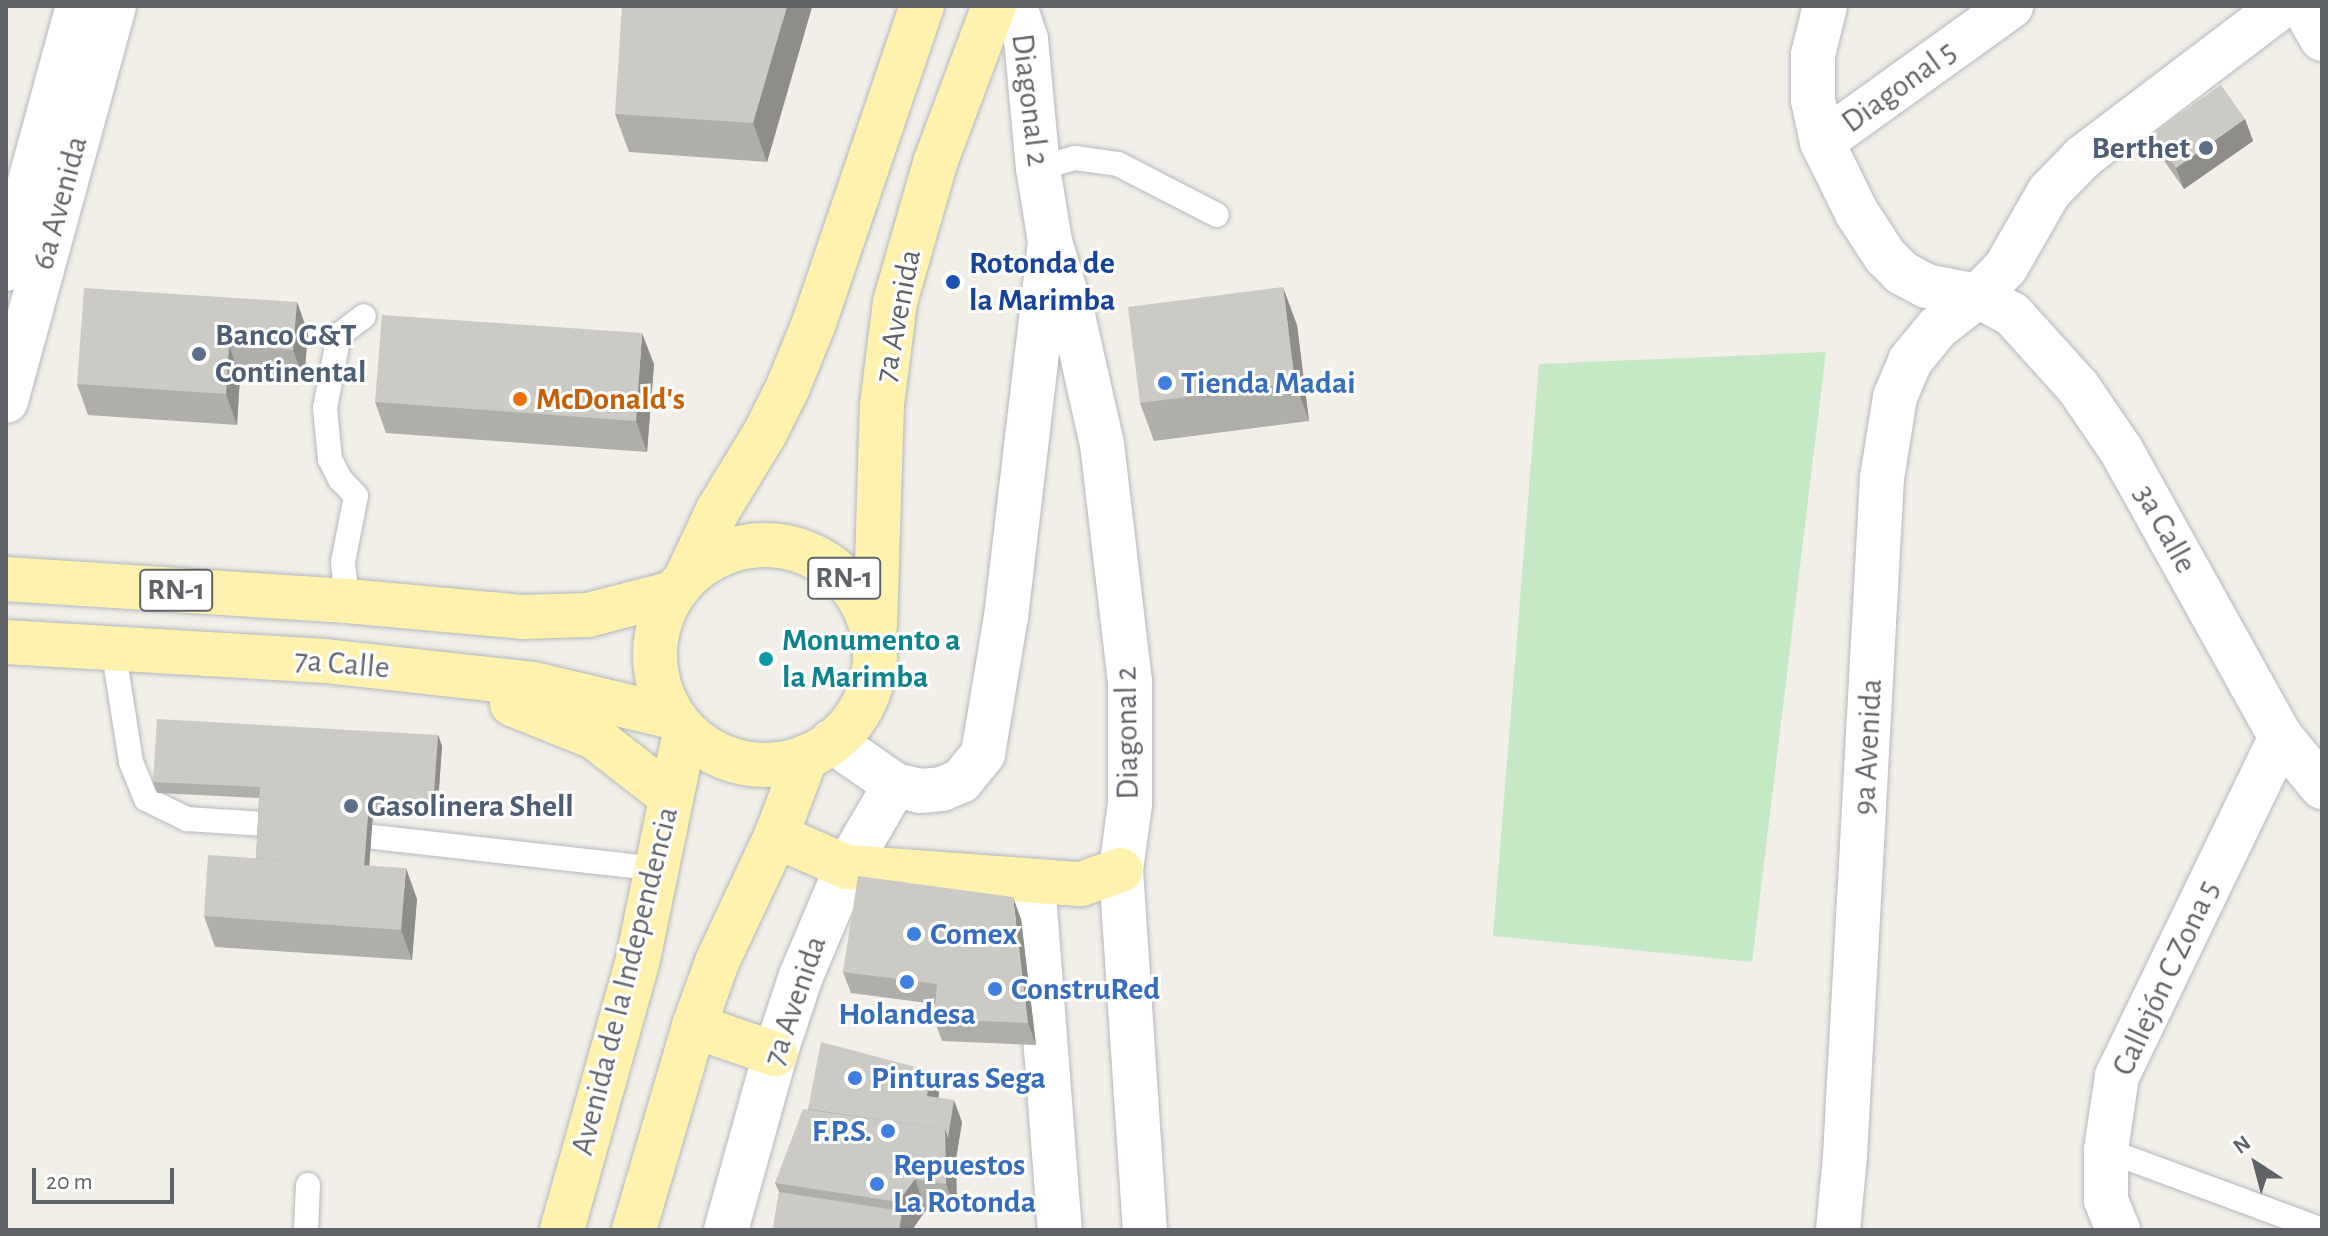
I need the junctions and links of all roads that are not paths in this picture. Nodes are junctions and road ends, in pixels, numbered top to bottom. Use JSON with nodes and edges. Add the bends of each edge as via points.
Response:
{"nodes":[{"id":1,"x":78,"y":6,"type":"edge"},
{"id":2,"x":114,"y":6,"type":"edge"},
{"id":3,"x":922,"y":6,"type":"edge"},
{"id":4,"x":994,"y":6,"type":"edge"},
{"id":5,"x":1015,"y":6,"type":"edge"},
{"id":6,"x":1825,"y":6,"type":"edge"},
{"id":7,"x":2011,"y":6,"type":"edge"},
{"id":8,"x":2282,"y":6,"type":"edge"},
{"id":9,"x":2303,"y":6,"type":"edge"},
{"id":10,"x":2322,"y":39,"type":"edge"},
{"id":11,"x":1822,"y":142,"type":"junction"},
{"id":12,"x":1038,"y":168,"type":"junction"},
{"id":13,"x":1217,"y":215,"type":"dead end"},
{"id":14,"x":1050,"y":242,"type":"junction"},
{"id":15,"x":6,"y":269,"type":"edge"},
{"id":16,"x":1978,"y":296,"type":"junction"},
{"id":17,"x":364,"y":316,"type":"dead end"},
{"id":18,"x":6,"y":401,"type":"edge"},
{"id":19,"x":6,"y":579,"type":"edge"},
{"id":20,"x":680,"y":586,"type":"junction"},
{"id":21,"x":347,"y":601,"type":"junction"},
{"id":22,"x":874,"y":640,"type":"junction"},
{"id":23,"x":6,"y":642,"type":"edge"},
{"id":24,"x":113,"y":648,"type":"junction"},
{"id":25,"x":370,"y":667,"type":"junction"},
{"id":26,"x":679,"y":724,"type":"junction"},
{"id":27,"x":2281,"y":737,"type":"junction"},
{"id":28,"x":819,"y":749,"type":"junction"},
{"id":29,"x":895,"y":785,"type":"junction"},
{"id":30,"x":2322,"y":787,"type":"edge"},
{"id":31,"x":671,"y":797,"type":"junction"},
{"id":32,"x":264,"y":824,"type":"edge"},
{"id":33,"x":776,"y":836,"type":"junction"},
{"id":34,"x":373,"y":837,"type":"dead end"},
{"id":35,"x":847,"y":867,"type":"junction"},
{"id":36,"x":659,"y":869,"type":"junction"},
{"id":37,"x":1121,"y":870,"type":"junction"},
{"id":38,"x":1033,"y":881,"type":"junction"},
{"id":39,"x":694,"y":1026,"type":"junction"},
{"id":40,"x":775,"y":1054,"type":"junction"},
{"id":41,"x":2106,"y":1150,"type":"junction"},
{"id":42,"x":308,"y":1185,"type":"dead end"},
{"id":43,"x":306,"y":1230,"type":"edge"},
{"id":44,"x":562,"y":1230,"type":"edge"},
{"id":45,"x":634,"y":1230,"type":"edge"},
{"id":46,"x":726,"y":1230,"type":"edge"},
{"id":47,"x":1060,"y":1230,"type":"edge"},
{"id":48,"x":1145,"y":1230,"type":"edge"},
{"id":49,"x":1838,"y":1230,"type":"edge"},
{"id":50,"x":2118,"y":1230,"type":"edge"},
{"id":51,"x":2322,"y":1230,"type":"edge"}],
"edges":[{"from":1,"to":15,"type":"street","name":"6a Avenida"},
{"from":2,"to":18,"type":"street","name":"6a Avenida"},
{"from":3,"to":20,"type":"main road","via":[[788,387]]},
{"from":4,"to":22,"type":"main road","name":"7a Avenida","number":"RN-1","via":[[935,163],[895,302],[882,405]]},
{"from":5,"to":12,"type":"street","name":"Diagonal 2","via":[[1026,39]]},
{"from":6,"to":11,"type":"street","via":[[1813,55],[1813,100]]},
{"from":7,"to":11,"type":"street","name":"Diagonal 5"},
{"from":8,"to":16,"type":"street","name":"9a Avenida","via":[[2083,157],[2049,192],[2006,267]]},
{"from":9,"to":10,"type":"street"},
{"from":11,"to":16,"type":"street","name":"Diagonal 5","via":[[1837,178],[1885,256],[1902,273],[1926,286]]},
{"from":12,"to":13,"type":"lane","via":[[1075,158],[1118,164]]},
{"from":12,"to":14,"type":"street","name":"Diagonal 2"},
{"from":14,"to":29,"type":"street","name":"Diagonal 2","via":[[989,735],[983,754],[961,781],[920,791]]},
{"from":14,"to":37,"type":"street","name":"Diagonal 2","via":[[1102,444],[1125,637],[1132,746]]},
{"from":16,"to":27,"type":"street","name":"3a Calle","via":[[2012,314],[2078,387],[2121,450]]},
{"from":16,"to":49,"type":"street","name":"9a Avenida","via":[[1937,328],[1910,361],[1895,397],[1882,478]]},
{"from":17,"to":21,"type":"lane","via":[[339,335],[325,408],[330,459],[356,496],[343,562]]},
{"from":19,"to":21,"type":"main road","name":"7a Calle","number":"RN-1"},
{"from":20,"to":21,"type":"main road","name":"7a Calle","number":"RN-1","via":[[588,615],[536,616]]},
{"from":20,"to":22,"type":"main road","number":"RN-1","via":[[705,562],[727,551],[751,545],[800,550],[822,560],[850,584]]},
{"from":20,"to":26,"type":"main road","via":[[658,627],[655,646],[658,683]]},
{"from":22,"to":28,"type":"main road","number":"RN-1","via":[[873,673],[863,704]]},
{"from":23,"to":24,"type":"main road","name":"7a Calle","number":"RN-1"},
{"from":24,"to":25,"type":"main road","name":"7a Calle","number":"RN-1"},
{"from":24,"to":32,"type":"lane","via":[[131,762],[146,799],[187,819]]},
{"from":25,"to":26,"type":"main road","name":"7a Calle","number":"RN-1","via":[[533,684]]},
{"from":25,"to":31,"type":"main road","via":[[555,718],[594,737]]},
{"from":26,"to":28,"type":"main road","number":"RN-1","via":[[716,753],[745,764],[776,764]]},
{"from":26,"to":31,"type":"main road","name":"Avenida de la Independencia"},
{"from":27,"to":30,"type":"street","name":"3a Calle"},
{"from":27,"to":41,"type":"street","name":"Callejón C Zona 5","via":[[2117,1076]]},
{"from":28,"to":29,"type":"street","name":"Diagonal 2"},
{"from":28,"to":33,"type":"main road"},
{"from":29,"to":35,"type":"street","name":"7a Avenida"},
{"from":31,"to":36,"type":"main road","name":"Avenida de la Independencia"},
{"from":33,"to":35,"type":"main road"},
{"from":33,"to":39,"type":"main road","via":[[717,962]]},
{"from":34,"to":36,"type":"lane"},
{"from":35,"to":38,"type":"main road"},
{"from":35,"to":40,"type":"street","name":"7a Avenida"},
{"from":36,"to":44,"type":"main road","name":"Avenida de la Independencia"},
{"from":37,"to":38,"type":"main road","via":[[1081,884]]},
{"from":37,"to":48,"type":"street","name":"Diagonal 2"},
{"from":38,"to":47,"type":"street"},
{"from":39,"to":40,"type":"main road"},
{"from":39,"to":45,"type":"main road"},
{"from":40,"to":46,"type":"street","name":"7a Avenida"},
{"from":41,"to":50,"type":"street","name":"Callejón C Zona 5","via":[[2106,1200]]},
{"from":41,"to":51,"type":"lane"},
{"from":42,"to":43,"type":"lane"}]}
